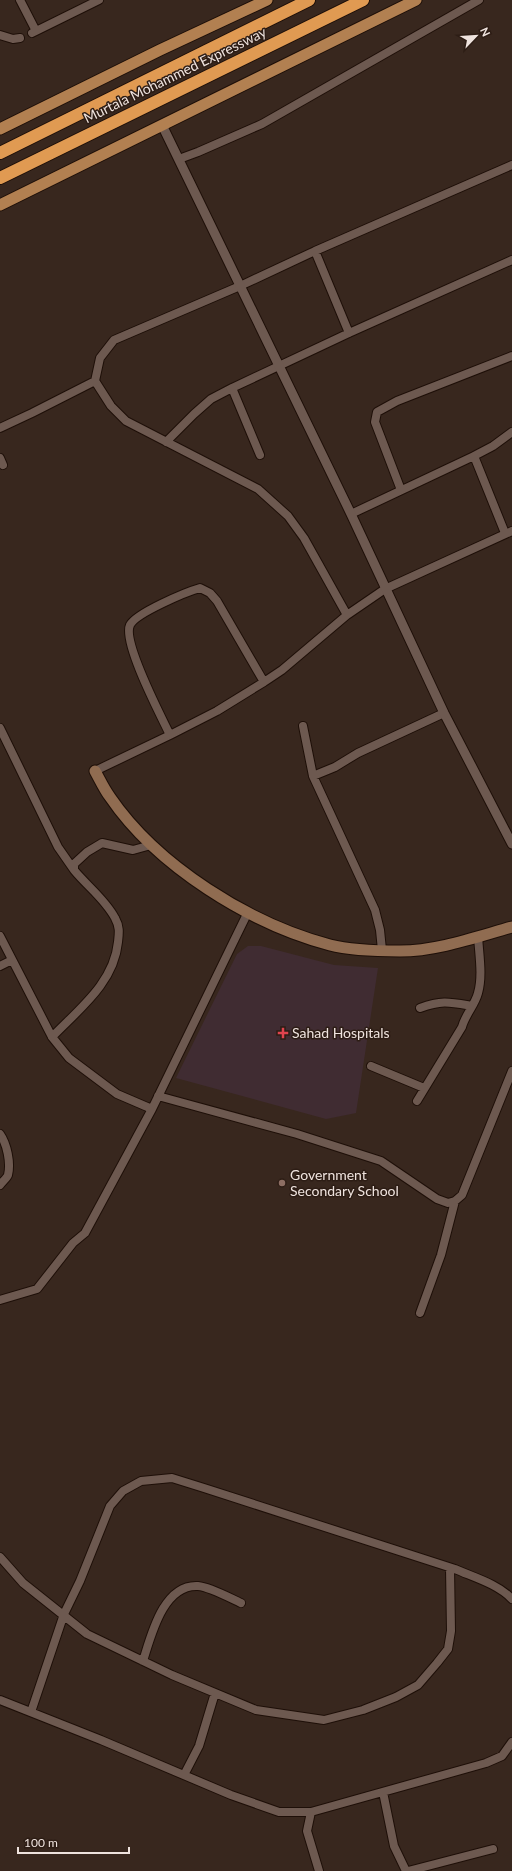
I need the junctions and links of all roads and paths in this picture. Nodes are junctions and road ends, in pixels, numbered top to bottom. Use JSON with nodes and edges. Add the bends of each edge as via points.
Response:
{"nodes":[{"id":1,"x":20,"y":0,"type":"edge"},
{"id":2,"x":99,"y":0,"type":"edge"},
{"id":3,"x":267,"y":0,"type":"edge"},
{"id":4,"x":309,"y":0,"type":"edge"},
{"id":5,"x":362,"y":0,"type":"edge"},
{"id":6,"x":416,"y":0,"type":"edge"},
{"id":7,"x":479,"y":0,"type":"edge"},
{"id":8,"x":0,"y":35,"type":"edge"},
{"id":9,"x":20,"y":38,"type":"dead end"},
{"id":10,"x":162,"y":125,"type":"junction"},
{"id":11,"x":0,"y":128,"type":"edge"},
{"id":12,"x":0,"y":152,"type":"edge"},
{"id":13,"x":179,"y":159,"type":"junction"},
{"id":14,"x":512,"y":166,"type":"edge"},
{"id":15,"x":0,"y":178,"type":"edge"},
{"id":16,"x":0,"y":204,"type":"edge"},
{"id":17,"x":315,"y":251,"type":"junction"},
{"id":18,"x":512,"y":260,"type":"edge"},
{"id":19,"x":240,"y":286,"type":"junction"},
{"id":20,"x":349,"y":333,"type":"junction"},
{"id":21,"x":512,"y":356,"type":"edge"},
{"id":22,"x":279,"y":366,"type":"junction"},
{"id":23,"x":95,"y":381,"type":"junction"},
{"id":24,"x":232,"y":388,"type":"junction"},
{"id":25,"x":0,"y":428,"type":"edge"},
{"id":26,"x":512,"y":432,"type":"edge"},
{"id":27,"x":166,"y":442,"type":"junction"},
{"id":28,"x":260,"y":455,"type":"dead end"},
{"id":29,"x":474,"y":456,"type":"junction"},
{"id":30,"x":401,"y":490,"type":"junction"},
{"id":31,"x":351,"y":514,"type":"junction"},
{"id":32,"x":509,"y":532,"type":"edge"},
{"id":33,"x":385,"y":589,"type":"junction"},
{"id":34,"x":347,"y":615,"type":"junction"},
{"id":35,"x":264,"y":682,"type":"junction"},
{"id":36,"x":444,"y":713,"type":"junction"},
{"id":37,"x":303,"y":726,"type":"dead end"},
{"id":38,"x":0,"y":728,"type":"edge"},
{"id":39,"x":170,"y":736,"type":"junction"},
{"id":40,"x":95,"y":771,"type":"joint"},
{"id":41,"x":313,"y":776,"type":"junction"},
{"id":42,"x":512,"y":844,"type":"edge"},
{"id":43,"x":151,"y":845,"type":"junction"},
{"id":44,"x":74,"y":870,"type":"junction"},
{"id":45,"x":248,"y":912,"type":"junction"},
{"id":46,"x":512,"y":927,"type":"edge"},
{"id":47,"x":0,"y":936,"type":"edge"},
{"id":48,"x":478,"y":936,"type":"junction"},
{"id":49,"x":382,"y":950,"type":"junction"},
{"id":50,"x":12,"y":960,"type":"junction"},
{"id":51,"x":0,"y":966,"type":"edge"},
{"id":52,"x":472,"y":1006,"type":"junction"},
{"id":53,"x":420,"y":1008,"type":"dead end"},
{"id":54,"x":52,"y":1037,"type":"junction"},
{"id":55,"x":371,"y":1066,"type":"dead end"},
{"id":56,"x":512,"y":1071,"type":"edge"},
{"id":57,"x":424,"y":1088,"type":"junction"},
{"id":58,"x":158,"y":1096,"type":"junction"},
{"id":59,"x":417,"y":1101,"type":"dead end"},
{"id":60,"x":152,"y":1110,"type":"junction"},
{"id":61,"x":0,"y":1134,"type":"edge"},
{"id":62,"x":0,"y":1185,"type":"edge"},
{"id":63,"x":455,"y":1201,"type":"junction"},
{"id":64,"x":0,"y":1300,"type":"edge"},
{"id":65,"x":420,"y":1314,"type":"dead end"},
{"id":66,"x":0,"y":1557,"type":"edge"},
{"id":67,"x":450,"y":1568,"type":"junction"},
{"id":68,"x":512,"y":1599,"type":"edge"},
{"id":69,"x":242,"y":1603,"type":"dead end"},
{"id":70,"x":64,"y":1614,"type":"junction"},
{"id":71,"x":143,"y":1661,"type":"junction"},
{"id":72,"x":215,"y":1693,"type":"junction"},
{"id":73,"x":0,"y":1700,"type":"edge"},
{"id":74,"x":31,"y":1712,"type":"junction"},
{"id":75,"x":512,"y":1742,"type":"edge"},
{"id":76,"x":184,"y":1775,"type":"junction"},
{"id":77,"x":383,"y":1792,"type":"junction"},
{"id":78,"x":311,"y":1812,"type":"junction"},
{"id":79,"x":493,"y":1849,"type":"dead end"},
{"id":80,"x":319,"y":1871,"type":"edge"},
{"id":81,"x":407,"y":1871,"type":"edge"}],
"edges":[{"from":1,"to":2,"type":"street","via":[[34,32]]},
{"from":3,"to":11,"type":"main road"},
{"from":4,"to":12,"type":"highway","name":"Murtala Mohammed Expressway"},
{"from":5,"to":15,"type":"highway","name":"Murtala Mohammed Expressway"},
{"from":6,"to":10,"type":"main road"},
{"from":7,"to":13,"type":"street","via":[[262,124]]},
{"from":8,"to":9,"type":"street","via":[[13,40]]},
{"from":10,"to":13,"type":"street"},
{"from":10,"to":16,"type":"main road"},
{"from":13,"to":19,"type":"street"},
{"from":14,"to":17,"type":"street"},
{"from":17,"to":19,"type":"street"},
{"from":17,"to":20,"type":"street"},
{"from":18,"to":20,"type":"street"},
{"from":19,"to":22,"type":"street"},
{"from":19,"to":23,"type":"street","via":[[114,340],[100,358]]},
{"from":20,"to":22,"type":"street"},
{"from":21,"to":30,"type":"street","via":[[386,406],[377,412],[375,422]]},
{"from":22,"to":24,"type":"street"},
{"from":22,"to":31,"type":"street"},
{"from":23,"to":25,"type":"street"},
{"from":23,"to":27,"type":"street","via":[[111,406],[126,421]]},
{"from":24,"to":27,"type":"street","via":[[211,399]]},
{"from":24,"to":28,"type":"street"},
{"from":26,"to":29,"type":"street"},
{"from":27,"to":34,"type":"street","via":[[258,489],[288,516],[304,538]]},
{"from":29,"to":30,"type":"street"},
{"from":29,"to":32,"type":"street"},
{"from":30,"to":31,"type":"street"},
{"from":31,"to":33,"type":"street"},
{"from":32,"to":33,"type":"street"},
{"from":33,"to":34,"type":"street"},
{"from":33,"to":36,"type":"street"},
{"from":34,"to":35,"type":"street"},
{"from":35,"to":39,"type":"street"},
{"from":35,"to":39,"type":"street","via":[[217,601],[210,593],[200,588],[185,593],[134,620],[128,632],[132,651]]},
{"from":36,"to":41,"type":"street"},
{"from":36,"to":42,"type":"street"},
{"from":37,"to":41,"type":"street"},
{"from":38,"to":44,"type":"street","via":[[58,847]]},
{"from":39,"to":40,"type":"street"},
{"from":40,"to":43,"type":"main road","via":[[110,797]]},
{"from":41,"to":49,"type":"street","via":[[375,910]]},
{"from":43,"to":44,"type":"street","via":[[133,850],[102,843],[80,858],[74,864]]},
{"from":43,"to":45,"type":"main road","via":[[200,883]]},
{"from":44,"to":54,"type":"street","via":[[96,893],[115,918],[120,930],[113,967],[101,987]]},
{"from":45,"to":49,"type":"main road","via":[[295,934],[332,945]]},
{"from":45,"to":58,"type":"street"},
{"from":46,"to":48,"type":"main road"},
{"from":47,"to":50,"type":"street"},
{"from":48,"to":49,"type":"main road","via":[[437,947],[401,951]]},
{"from":48,"to":52,"type":"street","via":[[480,974],[478,994]]},
{"from":50,"to":51,"type":"street"},
{"from":50,"to":54,"type":"street"},
{"from":52,"to":53,"type":"street","via":[[438,1002]]},
{"from":52,"to":57,"type":"street"},
{"from":54,"to":60,"type":"street","via":[[69,1058],[117,1094]]},
{"from":55,"to":57,"type":"street"},
{"from":56,"to":63,"type":"street","via":[[474,1169],[462,1195]]},
{"from":57,"to":59,"type":"street"},
{"from":58,"to":60,"type":"street"},
{"from":58,"to":63,"type":"street","via":[[297,1134],[381,1161],[437,1200],[448,1203]]},
{"from":60,"to":64,"type":"street","via":[[85,1233],[73,1243],[37,1289]]},
{"from":61,"to":62,"type":"street","via":[[8,1159],[8,1176]]},
{"from":63,"to":65,"type":"street","via":[[441,1255]]},
{"from":66,"to":70,"type":"street","via":[[23,1583]]},
{"from":67,"to":68,"type":"street","via":[[490,1585]]},
{"from":67,"to":70,"type":"street","via":[[172,1478],[140,1481],[123,1492],[110,1506]]},
{"from":67,"to":72,"type":"street","via":[[451,1631],[448,1649],[418,1685],[396,1697],[363,1710],[324,1720],[256,1710]]},
{"from":69,"to":71,"type":"street","via":[[198,1586],[178,1592],[163,1607]]},
{"from":70,"to":71,"type":"street","via":[[88,1634]]},
{"from":70,"to":74,"type":"street"},
{"from":71,"to":72,"type":"street"},
{"from":72,"to":76,"type":"street","via":[[199,1746]]},
{"from":73,"to":74,"type":"street"},
{"from":74,"to":76,"type":"street"},
{"from":75,"to":77,"type":"street","via":[[502,1756],[486,1763]]},
{"from":76,"to":78,"type":"street","via":[[279,1812]]},
{"from":77,"to":78,"type":"street"},
{"from":77,"to":81,"type":"street","via":[[394,1846]]},
{"from":78,"to":80,"type":"street","via":[[307,1831]]},
{"from":79,"to":81,"type":"street"}]}
